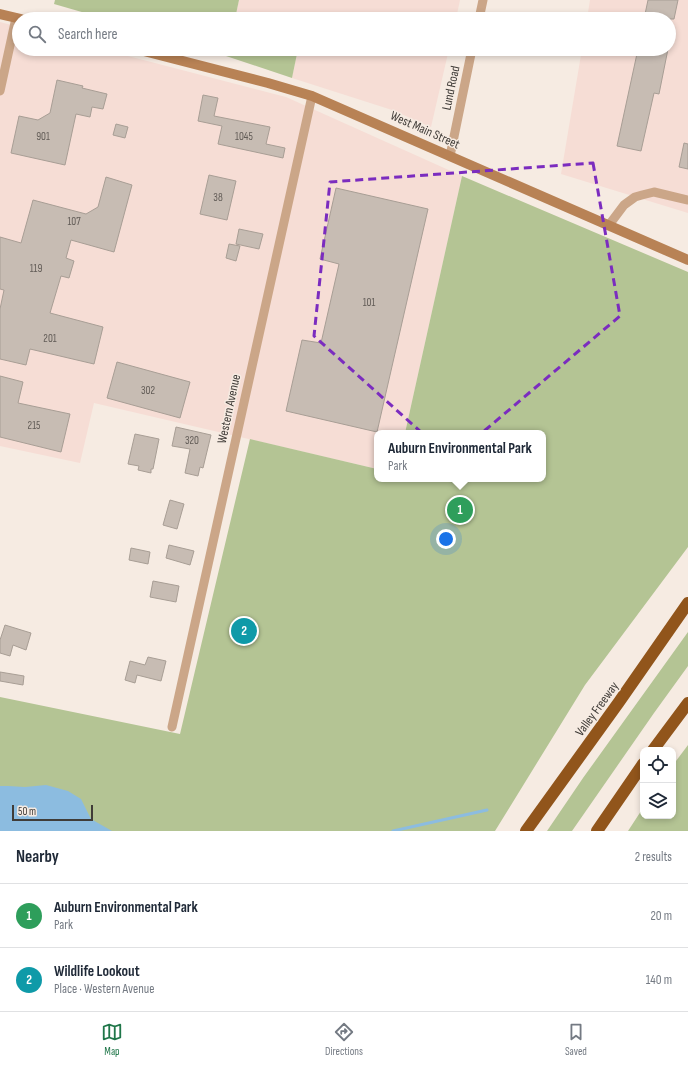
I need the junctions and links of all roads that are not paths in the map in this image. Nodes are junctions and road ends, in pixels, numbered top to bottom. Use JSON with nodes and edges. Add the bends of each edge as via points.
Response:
{"nodes":[{"id":1,"x":483,"y":0,"type":"edge"},
{"id":2,"x":480,"y":12,"type":"edge"},
{"id":3,"x":0,"y":14,"type":"edge"},
{"id":4,"x":12,"y":17,"type":"edge"},
{"id":5,"x":12,"y":42,"type":"edge"},
{"id":6,"x":163,"y":56,"type":"edge"},
{"id":7,"x":471,"y":56,"type":"edge"},
{"id":8,"x":0,"y":90,"type":"edge"},
{"id":9,"x":312,"y":96,"type":"junction"},
{"id":10,"x":450,"y":156,"type":"junction"},
{"id":11,"x":688,"y":200,"type":"edge"},
{"id":12,"x":609,"y":225,"type":"junction"},
{"id":13,"x":688,"y":260,"type":"edge"},
{"id":14,"x":688,"y":603,"type":"edge"},
{"id":15,"x":688,"y":703,"type":"edge"},
{"id":16,"x":172,"y":726,"type":"dead end"},
{"id":17,"x":655,"y":747,"type":"edge"},
{"id":18,"x":640,"y":768,"type":"edge"},
{"id":19,"x":526,"y":831,"type":"edge"},
{"id":20,"x":596,"y":831,"type":"edge"}],
"edges":[{"from":1,"to":2,"type":"street"},
{"from":3,"to":4,"type":"main road"},
{"from":5,"to":8,"type":"street"},
{"from":6,"to":9,"type":"main road","name":"West Main Street"},
{"from":7,"to":10,"type":"street","name":"Lund Road"},
{"from":9,"to":10,"type":"main road","name":"West Main Street"},
{"from":9,"to":16,"type":"street","name":"Western Avenue"},
{"from":10,"to":12,"type":"main road","name":"West Main Street"},
{"from":11,"to":12,"type":"street","via":[[654,192],[635,197],[624,205]]},
{"from":12,"to":13,"type":"main road","name":"West Main Street"},
{"from":14,"to":19,"type":"highway","name":"Valley Freeway"},
{"from":15,"to":17,"type":"highway"},
{"from":18,"to":20,"type":"highway"}]}
